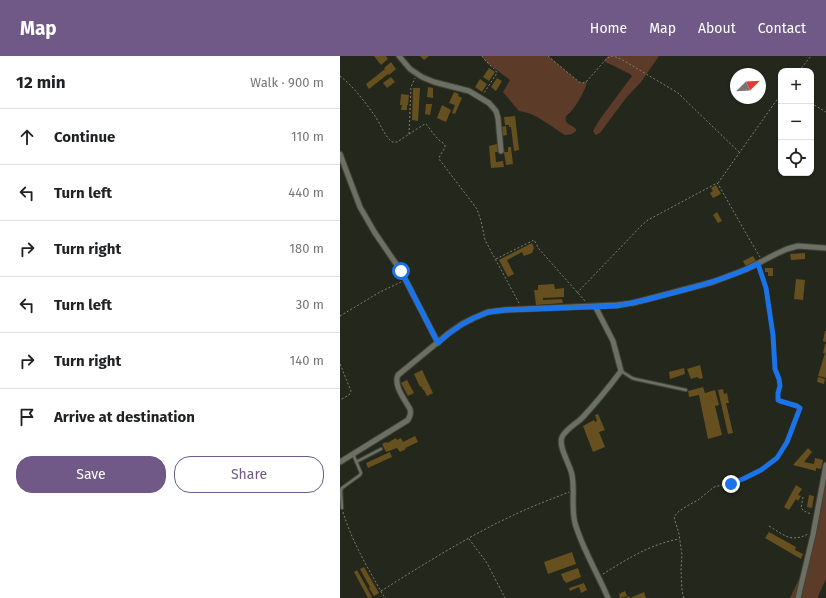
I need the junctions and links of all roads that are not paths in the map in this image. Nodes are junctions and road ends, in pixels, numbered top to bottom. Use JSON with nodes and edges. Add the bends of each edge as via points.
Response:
{"nodes":[{"id":1,"x":398,"y":56,"type":"edge"},
{"id":2,"x":501,"y":151,"type":"dead end"},
{"id":3,"x":340,"y":154,"type":"edge"},
{"id":4,"x":826,"y":248,"type":"edge"},
{"id":5,"x":595,"y":306,"type":"junction"},
{"id":6,"x":438,"y":343,"type":"junction"},
{"id":7,"x":621,"y":371,"type":"junction"},
{"id":8,"x":686,"y":390,"type":"dead end"},
{"id":9,"x":382,"y":449,"type":"dead end"},
{"id":10,"x":353,"y":454,"type":"junction"},
{"id":11,"x":340,"y":462,"type":"edge"},
{"id":12,"x":356,"y":462,"type":"junction"},
{"id":13,"x":826,"y":464,"type":"edge"},
{"id":14,"x":342,"y":508,"type":"road end"},
{"id":15,"x":608,"y":598,"type":"edge"},
{"id":16,"x":798,"y":598,"type":"edge"}],
"edges":[{"from":1,"to":2,"type":"street","via":[[410,69],[428,80],[467,90],[491,105],[499,122]]},
{"from":3,"to":6,"type":"street","via":[[360,207],[374,233],[396,263]]},
{"from":4,"to":5,"type":"street","via":[[793,247],[713,282],[633,303]]},
{"from":5,"to":6,"type":"street","via":[[488,312],[449,333]]},
{"from":5,"to":7,"type":"street","via":[[613,341]]},
{"from":6,"to":10,"type":"street","via":[[396,379],[397,386],[410,409],[408,420]]},
{"from":7,"to":8,"type":"lane","via":[[635,379]]},
{"from":7,"to":15,"type":"street","via":[[561,441],[572,473],[575,523]]},
{"from":9,"to":12,"type":"lane"},
{"from":10,"to":11,"type":"street"},
{"from":10,"to":12,"type":"lane"},
{"from":12,"to":14,"type":"lane","via":[[361,474],[342,488]]},
{"from":13,"to":16,"type":"street"}]}
